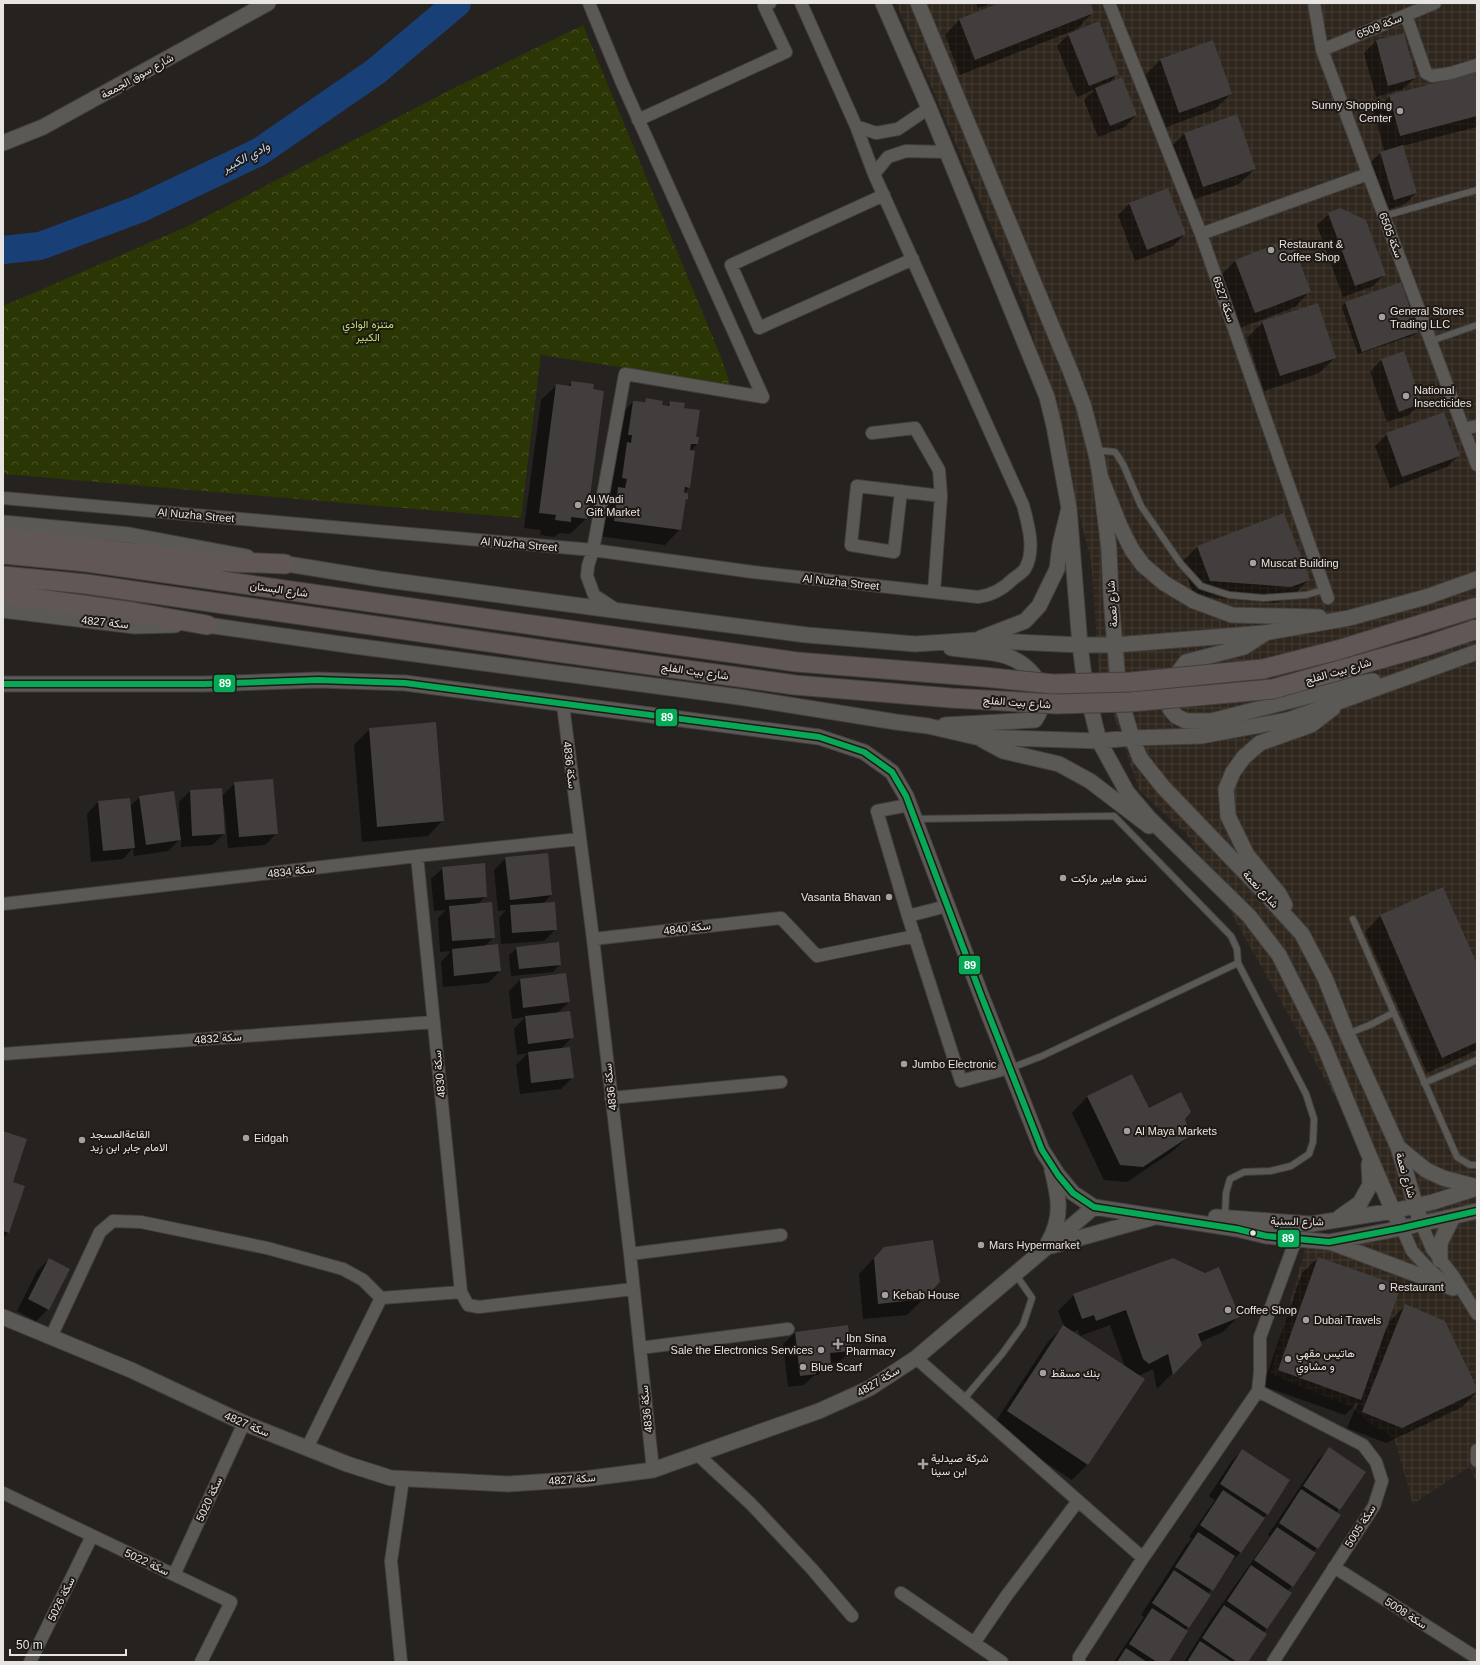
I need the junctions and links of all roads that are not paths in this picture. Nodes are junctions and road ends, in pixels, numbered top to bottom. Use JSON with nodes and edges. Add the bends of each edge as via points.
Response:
{"nodes":[{"id":1,"x":268,"y":3,"type":"edge"},
{"id":2,"x":589,"y":3,"type":"edge"},
{"id":3,"x":770,"y":3,"type":"edge"},
{"id":4,"x":801,"y":3,"type":"edge"},
{"id":5,"x":883,"y":3,"type":"edge"},
{"id":6,"x":918,"y":3,"type":"edge"},
{"id":7,"x":1109,"y":3,"type":"edge"},
{"id":8,"x":1314,"y":3,"type":"edge"},
{"id":9,"x":1435,"y":3,"type":"edge"},
{"id":10,"x":1406,"y":15,"type":"junction"},
{"id":11,"x":1322,"y":50,"type":"junction"},
{"id":12,"x":1477,"y":65,"type":"edge"},
{"id":13,"x":929,"y":108,"type":"junction"},
{"id":14,"x":638,"y":120,"type":"junction"},
{"id":15,"x":856,"y":126,"type":"junction"},
{"id":16,"x":3,"y":143,"type":"edge"},
{"id":17,"x":947,"y":152,"type":"junction"},
{"id":18,"x":874,"y":174,"type":"junction"},
{"id":19,"x":1368,"y":174,"type":"junction"},
{"id":20,"x":1477,"y":190,"type":"edge"},
{"id":21,"x":884,"y":195,"type":"junction"},
{"id":22,"x":1384,"y":216,"type":"junction"},
{"id":23,"x":1201,"y":234,"type":"junction"},
{"id":24,"x":912,"y":259,"type":"junction"},
{"id":25,"x":1477,"y":324,"type":"edge"},
{"id":26,"x":1431,"y":341,"type":"junction"},
{"id":27,"x":1477,"y":426,"type":"edge"},
{"id":28,"x":1464,"y":429,"type":"junction"},
{"id":29,"x":872,"y":433,"type":"dead end"},
{"id":30,"x":1095,"y":450,"type":"junction"},
{"id":31,"x":1477,"y":465,"type":"edge"},
{"id":32,"x":1100,"y":476,"type":"junction"},
{"id":33,"x":901,"y":491,"type":"junction"},
{"id":34,"x":941,"y":496,"type":"junction"},
{"id":35,"x":3,"y":498,"type":"edge"},
{"id":36,"x":1069,"y":508,"type":"junction"},
{"id":37,"x":3,"y":523,"type":"edge"},
{"id":38,"x":3,"y":538,"type":"edge"},
{"id":39,"x":593,"y":550,"type":"junction"},
{"id":40,"x":3,"y":554,"type":"edge"},
{"id":41,"x":285,"y":564,"type":"junction"},
{"id":42,"x":3,"y":576,"type":"edge"},
{"id":43,"x":1477,"y":579,"type":"edge"},
{"id":44,"x":934,"y":592,"type":"junction"},
{"id":45,"x":1327,"y":593,"type":"joint"},
{"id":46,"x":3,"y":594,"type":"edge"},
{"id":47,"x":1477,"y":607,"type":"edge"},
{"id":48,"x":3,"y":610,"type":"edge"},
{"id":49,"x":620,"y":612,"type":"junction"},
{"id":50,"x":1349,"y":618,"type":"junction"},
{"id":51,"x":207,"y":625,"type":"junction"},
{"id":52,"x":554,"y":628,"type":"joint"},
{"id":53,"x":1477,"y":629,"type":"edge"},
{"id":54,"x":1264,"y":633,"type":"junction"},
{"id":55,"x":977,"y":640,"type":"junction"},
{"id":56,"x":915,"y":644,"type":"junction"},
{"id":57,"x":1080,"y":645,"type":"junction"},
{"id":58,"x":1115,"y":645,"type":"junction"},
{"id":59,"x":550,"y":651,"type":"joint"},
{"id":60,"x":1477,"y":652,"type":"edge"},
{"id":61,"x":1403,"y":677,"type":"junction"},
{"id":62,"x":3,"y":684,"type":"edge"},
{"id":63,"x":1344,"y":699,"type":"junction"},
{"id":64,"x":562,"y":705,"type":"junction"},
{"id":65,"x":928,"y":726,"type":"junction"},
{"id":66,"x":976,"y":737,"type":"junction"},
{"id":67,"x":1132,"y":738,"type":"junction"},
{"id":68,"x":1099,"y":741,"type":"junction"},
{"id":69,"x":909,"y":805,"type":"junction"},
{"id":70,"x":914,"y":819,"type":"junction"},
{"id":71,"x":580,"y":839,"type":"junction"},
{"id":72,"x":1175,"y":845,"type":"junction"},
{"id":73,"x":417,"y":856,"type":"junction"},
{"id":74,"x":3,"y":904,"type":"edge"},
{"id":75,"x":947,"y":906,"type":"junction"},
{"id":76,"x":908,"y":916,"type":"junction"},
{"id":77,"x":1353,"y":919,"type":"dead end"},
{"id":78,"x":1302,"y":934,"type":"junction"},
{"id":79,"x":915,"y":936,"type":"junction"},
{"id":80,"x":593,"y":939,"type":"junction"},
{"id":81,"x":1238,"y":963,"type":"junction"},
{"id":82,"x":1393,"y":1014,"type":"junction"},
{"id":83,"x":434,"y":1022,"type":"junction"},
{"id":84,"x":1347,"y":1034,"type":"junction"},
{"id":85,"x":3,"y":1054,"type":"edge"},
{"id":86,"x":1477,"y":1060,"type":"edge"},
{"id":87,"x":1009,"y":1068,"type":"junction"},
{"id":88,"x":781,"y":1082,"type":"dead end"},
{"id":89,"x":1424,"y":1083,"type":"junction"},
{"id":90,"x":611,"y":1098,"type":"junction"},
{"id":91,"x":1398,"y":1146,"type":"junction"},
{"id":92,"x":1369,"y":1155,"type":"junction"},
{"id":93,"x":1050,"y":1163,"type":"junction"},
{"id":94,"x":1477,"y":1165,"type":"edge"},
{"id":95,"x":1477,"y":1188,"type":"edge"},
{"id":96,"x":1415,"y":1206,"type":"junction"},
{"id":97,"x":1094,"y":1207,"type":"junction"},
{"id":98,"x":1393,"y":1211,"type":"junction"},
{"id":99,"x":1477,"y":1211,"type":"edge"},
{"id":100,"x":1156,"y":1216,"type":"junction"},
{"id":101,"x":1226,"y":1217,"type":"junction"},
{"id":102,"x":1453,"y":1217,"type":"junction"},
{"id":103,"x":1336,"y":1221,"type":"junction"},
{"id":104,"x":1421,"y":1223,"type":"junction"},
{"id":105,"x":1402,"y":1228,"type":"junction"},
{"id":106,"x":781,"y":1235,"type":"dead end"},
{"id":107,"x":1296,"y":1239,"type":"junction"},
{"id":108,"x":1329,"y":1242,"type":"junction"},
{"id":109,"x":1046,"y":1247,"type":"junction"},
{"id":110,"x":630,"y":1254,"type":"junction"},
{"id":111,"x":1440,"y":1260,"type":"junction"},
{"id":112,"x":1015,"y":1274,"type":"junction"},
{"id":113,"x":1453,"y":1288,"type":"junction"},
{"id":114,"x":633,"y":1289,"type":"junction"},
{"id":115,"x":461,"y":1292,"type":"junction"},
{"id":116,"x":381,"y":1298,"type":"junction"},
{"id":117,"x":1469,"y":1300,"type":"junction"},
{"id":118,"x":1477,"y":1314,"type":"edge"},
{"id":119,"x":3,"y":1317,"type":"edge"},
{"id":120,"x":788,"y":1329,"type":"dead end"},
{"id":121,"x":50,"y":1337,"type":"junction"},
{"id":122,"x":640,"y":1348,"type":"junction"},
{"id":123,"x":916,"y":1358,"type":"junction"},
{"id":124,"x":1258,"y":1391,"type":"junction"},
{"id":125,"x":963,"y":1400,"type":"junction"},
{"id":126,"x":244,"y":1423,"type":"junction"},
{"id":127,"x":307,"y":1448,"type":"junction"},
{"id":128,"x":1477,"y":1450,"type":"edge"},
{"id":129,"x":697,"y":1454,"type":"junction"},
{"id":130,"x":1477,"y":1461,"type":"edge"},
{"id":131,"x":653,"y":1470,"type":"junction"},
{"id":132,"x":403,"y":1479,"type":"junction"},
{"id":133,"x":3,"y":1493,"type":"edge"},
{"id":134,"x":1078,"y":1501,"type":"junction"},
{"id":135,"x":92,"y":1536,"type":"junction"},
{"id":136,"x":1143,"y":1558,"type":"junction"},
{"id":137,"x":1334,"y":1567,"type":"junction"},
{"id":138,"x":174,"y":1575,"type":"junction"},
{"id":139,"x":901,"y":1593,"type":"dead end"},
{"id":140,"x":852,"y":1616,"type":"dead end"},
{"id":141,"x":974,"y":1643,"type":"junction"},
{"id":142,"x":1477,"y":1658,"type":"edge"},
{"id":143,"x":30,"y":1662,"type":"edge"},
{"id":144,"x":201,"y":1662,"type":"edge"},
{"id":145,"x":401,"y":1662,"type":"edge"},
{"id":146,"x":1002,"y":1662,"type":"edge"},
{"id":147,"x":1079,"y":1662,"type":"edge"},
{"id":148,"x":1273,"y":1662,"type":"edge"}],
"edges":[{"from":1,"to":16,"type":"street","name":"شارع سوق الجمعة","via":[[43,127]]},
{"from":2,"to":14,"type":"street"},
{"from":3,"to":14,"type":"street","via":[[764,6],[786,52]]},
{"from":4,"to":15,"type":"street"},
{"from":5,"to":13,"type":"street","name":"شارع نعمة"},
{"from":6,"to":30,"type":"street","via":[[1070,370],[1084,407]]},
{"from":7,"to":23,"type":"street","name":"سكة 6527"},
{"from":8,"to":11,"type":"street","name":"سكة 6505"},
{"from":9,"to":10,"type":"street","name":"سكة 6509"},
{"from":10,"to":11,"type":"street","name":"سكة 6509"},
{"from":10,"to":12,"type":"street","via":[[1426,73],[1432,76]]},
{"from":11,"to":19,"type":"street","name":"سكة 6505"},
{"from":13,"to":15,"type":"street","via":[[898,129],[876,133]]},
{"from":13,"to":17,"type":"street","name":"شارع نعمة"},
{"from":14,"to":39,"type":"street","via":[[763,397],[625,374]]},
{"from":15,"to":18,"type":"street"},
{"from":17,"to":18,"type":"street","via":[[906,151],[888,157]]},
{"from":17,"to":36,"type":"street","name":"شارع نعمة","via":[[1047,397]]},
{"from":18,"to":21,"type":"street"},
{"from":19,"to":22,"type":"street","name":"سكة 6505"},
{"from":19,"to":23,"type":"street"},
{"from":20,"to":22,"type":"lane"},
{"from":21,"to":24,"type":"street"},
{"from":21,"to":24,"type":"street","via":[[731,265],[759,328]]},
{"from":22,"to":26,"type":"street","name":"سكة 6505"},
{"from":23,"to":45,"type":"street","name":"سكة 6527"},
{"from":24,"to":44,"type":"street","name":"Al Nuzha Street","via":[[1023,505],[1030,532],[1029,556],[1024,569],[1006,587],[992,595],[978,597]]},
{"from":25,"to":26,"type":"lane"},
{"from":26,"to":28,"type":"street","name":"سكة 6505"},
{"from":27,"to":28,"type":"street"},
{"from":28,"to":31,"type":"street","name":"سكة 6505"},
{"from":29,"to":34,"type":"street","via":[[915,428],[939,470]]},
{"from":30,"to":32,"type":"street"},
{"from":30,"to":45,"type":"lane","via":[[1115,452],[1123,464],[1141,506],[1181,564],[1201,586],[1229,595],[1263,598]]},
{"from":32,"to":50,"type":"street","via":[[1132,550],[1164,583],[1194,600],[1232,615]]},
{"from":32,"to":58,"type":"street","name":"شارع نعمة","via":[[1109,549]]},
{"from":33,"to":33,"type":"street","via":[[857,486],[851,545],[894,552]]},
{"from":33,"to":34,"type":"street"},
{"from":34,"to":44,"type":"street"},
{"from":35,"to":39,"type":"street","name":"Al Nuzha Street"},
{"from":36,"to":55,"type":"street","via":[[1057,569],[1040,606],[1025,621]]},
{"from":36,"to":57,"type":"street","name":"شارع نعمة"},
{"from":37,"to":41,"type":"street","via":[[129,535]]},
{"from":38,"to":41,"type":"main road","via":[[204,560]]},
{"from":39,"to":44,"type":"street","name":"Al Nuzha Street","via":[[753,572]]},
{"from":39,"to":49,"type":"street","via":[[587,576],[594,595]]},
{"from":40,"to":52,"type":"main road","name":"شارع البستان","via":[[87,562]]},
{"from":41,"to":49,"type":"street"},
{"from":42,"to":59,"type":"main road","name":"شارع البستان","via":[[86,584]]},
{"from":43,"to":50,"type":"street","via":[[1426,597]]},
{"from":46,"to":51,"type":"main road"},
{"from":47,"to":52,"type":"main road","name":"شارع بيت الفلج","bridge":true,"via":[[1338,650],[1263,669],[1131,682],[1053,684],[797,662]]},
{"from":48,"to":51,"type":"street","name":"سكة 4827","via":[[134,626]]},
{"from":49,"to":56,"type":"street","via":[[807,635]]},
{"from":50,"to":54,"type":"street"},
{"from":51,"to":65,"type":"street","name":"سكة 4827","via":[[739,697]]},
{"from":53,"to":59,"type":"main road","name":"شارع بيت الفلج","bridge":true,"via":[[1274,689],[1130,702],[1056,704],[795,685]]},
{"from":54,"to":58,"type":"street"},
{"from":54,"to":61,"type":"street","via":[[1244,647],[1186,662],[1172,681],[1170,709],[1176,716],[1186,721],[1211,721],[1356,684]]},
{"from":55,"to":56,"type":"street"},
{"from":55,"to":57,"type":"street"},
{"from":56,"to":65,"type":"street","via":[[1006,655],[1021,663],[1036,677],[1042,692],[1041,712],[1035,720]]},
{"from":57,"to":58,"type":"street"},
{"from":57,"to":68,"type":"street","name":"شارع نعمة","via":[[1085,684]]},
{"from":58,"to":67,"type":"street","name":"شارع نعمة","via":[[1119,694]]},
{"from":60,"to":61,"type":"street"},
{"from":61,"to":63,"type":"street"},
{"from":62,"to":64,"type":"street","via":[[204,684],[318,680],[397,683]]},
{"from":63,"to":67,"type":"street","via":[[1288,720],[1201,736]]},
{"from":63,"to":78,"type":"street","via":[[1311,725],[1260,743],[1244,757],[1226,789],[1228,816],[1247,855],[1279,894]]},
{"from":64,"to":69,"type":"street","via":[[819,737],[864,752],[892,772]]},
{"from":64,"to":71,"type":"street","name":"سكة 4836"},
{"from":65,"to":66,"type":"street"},
{"from":66,"to":68,"type":"street"},
{"from":66,"to":72,"type":"street","via":[[1003,751],[1059,764],[1090,781]]},
{"from":67,"to":68,"type":"street"},
{"from":67,"to":78,"type":"street","name":"شارع نعمة","via":[[1140,758],[1163,787]]},
{"from":68,"to":72,"type":"street","name":"شارع نعمة","via":[[1127,792]]},
{"from":69,"to":70,"type":"street"},
{"from":69,"to":76,"type":"street","via":[[877,810]]},
{"from":70,"to":75,"type":"street"},
{"from":70,"to":81,"type":"lane","via":[[1114,816],[1231,936],[1237,950]]},
{"from":71,"to":73,"type":"street","name":"سكة 4834"},
{"from":71,"to":80,"type":"street","name":"سكة 4836"},
{"from":72,"to":92,"type":"street","name":"شارع نعمة","via":[[1249,916],[1279,955],[1323,1043]]},
{"from":73,"to":74,"type":"street","name":"سكة 4834"},
{"from":73,"to":83,"type":"street","name":"سكة 4830"},
{"from":75,"to":76,"type":"street"},
{"from":75,"to":87,"type":"street"},
{"from":76,"to":79,"type":"street"},
{"from":77,"to":82,"type":"lane"},
{"from":78,"to":84,"type":"street","name":"شارع نعمة","via":[[1325,978]]},
{"from":79,"to":80,"type":"street","name":"سكة 4840","via":[[817,956],[781,918]]},
{"from":79,"to":87,"type":"street","via":[[961,1081]]},
{"from":80,"to":90,"type":"street","name":"سكة 4836"},
{"from":81,"to":87,"type":"lane","via":[[1042,1056]]},
{"from":81,"to":101,"type":"lane","via":[[1306,1094],[1314,1119],[1313,1142],[1309,1154],[1291,1166],[1270,1171],[1244,1172],[1230,1179],[1226,1193]]},
{"from":82,"to":84,"type":"lane"},
{"from":82,"to":89,"type":"lane"},
{"from":83,"to":85,"type":"street","name":"سكة 4832"},
{"from":83,"to":115,"type":"street","name":"سكة 4830"},
{"from":84,"to":91,"type":"street","name":"شارع نعمة"},
{"from":86,"to":89,"type":"lane"},
{"from":87,"to":93,"type":"street","via":[[1042,1150]]},
{"from":88,"to":90,"type":"street"},
{"from":89,"to":94,"type":"lane","via":[[1457,1157],[1470,1165]]},
{"from":90,"to":110,"type":"street","name":"سكة 4836"},
{"from":91,"to":95,"type":"street","via":[[1426,1170],[1442,1178]]},
{"from":91,"to":96,"type":"street","name":"شارع نعمة"},
{"from":92,"to":98,"type":"street","name":"شارع نعمة"},
{"from":92,"to":103,"type":"street","via":[[1370,1184],[1360,1203]]},
{"from":93,"to":97,"type":"street","via":[[1074,1193]]},
{"from":93,"to":109,"type":"street","via":[[1058,1199],[1058,1216],[1056,1230]]},
{"from":95,"to":96,"type":"street","name":"شارع السنية"},
{"from":96,"to":98,"type":"street","name":"شارع السنية"},
{"from":96,"to":104,"type":"street","name":"شارع نعمة"},
{"from":97,"to":100,"type":"street","name":"شارع السنية"},
{"from":97,"to":101,"type":"street","name":"شارع السنية"},
{"from":97,"to":109,"type":"street","name":"سكة 4827"},
{"from":98,"to":103,"type":"street","name":"شارع السنية"},
{"from":98,"to":105,"type":"street","name":"شارع نعمة"},
{"from":99,"to":102,"type":"street","name":"شارع السنية"},
{"from":100,"to":107,"type":"street","name":"شارع السنية"},
{"from":100,"to":109,"type":"street"},
{"from":101,"to":103,"type":"street","name":"شارع السنية","via":[[1311,1224]]},
{"from":102,"to":104,"type":"street","name":"شارع السنية"},
{"from":102,"to":111,"type":"street","via":[[1440,1243]]},
{"from":104,"to":105,"type":"street","name":"شارع السنية"},
{"from":104,"to":111,"type":"street","name":"شارع نعمة","via":[[1432,1249]]},
{"from":105,"to":108,"type":"street","name":"شارع السنية"},
{"from":105,"to":113,"type":"street","name":"شارع نعمة","via":[[1412,1251]]},
{"from":106,"to":110,"type":"street"},
{"from":107,"to":108,"type":"street","name":"شارع السنية"},
{"from":107,"to":124,"type":"street","via":[[1260,1337]]},
{"from":108,"to":113,"type":"street"},
{"from":109,"to":112,"type":"street","name":"سكة 4827"},
{"from":110,"to":114,"type":"street","name":"سكة 4836"},
{"from":111,"to":117,"type":"street","name":"شارع نعمة"},
{"from":112,"to":123,"type":"street","name":"سكة 4827"},
{"from":112,"to":125,"type":"lane","via":[[1032,1298],[1023,1325]]},
{"from":113,"to":117,"type":"street","name":"شارع نعمة"},
{"from":114,"to":115,"type":"street","via":[[480,1307],[468,1306]]},
{"from":114,"to":122,"type":"street","name":"سكة 4836"},
{"from":115,"to":116,"type":"street"},
{"from":116,"to":121,"type":"street","via":[[363,1280],[342,1269],[267,1248],[141,1222],[113,1221],[100,1232]]},
{"from":116,"to":127,"type":"street"},
{"from":117,"to":118,"type":"street","name":"شارع نعمة"},
{"from":119,"to":121,"type":"street","name":"سكة 4827"},
{"from":120,"to":122,"type":"street"},
{"from":121,"to":126,"type":"street","name":"سكة 4827","via":[[131,1370]]},
{"from":122,"to":131,"type":"street","name":"سكة 4836"},
{"from":123,"to":125,"type":"street"},
{"from":123,"to":129,"type":"street","name":"سكة 4827","via":[[870,1388],[819,1411]]},
{"from":124,"to":136,"type":"street"},
{"from":124,"to":137,"type":"street","name":"سكة 5005","via":[[1363,1445],[1376,1462],[1382,1481],[1374,1506]]},
{"from":125,"to":134,"type":"street"},
{"from":126,"to":127,"type":"street","name":"سكة 4827"},
{"from":126,"to":138,"type":"street","name":"سكة 5020"},
{"from":127,"to":132,"type":"street","name":"سكة 4827","via":[[347,1464],[391,1478]]},
{"from":128,"to":130,"type":"street"},
{"from":129,"to":131,"type":"street","name":"سكة 4827"},
{"from":129,"to":140,"type":"street","via":[[751,1504]]},
{"from":131,"to":132,"type":"street","name":"سكة 4827","via":[[584,1479],[508,1484]]},
{"from":132,"to":145,"type":"street","via":[[391,1560]]},
{"from":133,"to":135,"type":"street","name":"سكة 5022"},
{"from":134,"to":136,"type":"street"},
{"from":134,"to":141,"type":"street"},
{"from":135,"to":138,"type":"street","name":"سكة 5022"},
{"from":135,"to":143,"type":"street","name":"سكة 5026"},
{"from":136,"to":147,"type":"street","via":[[1079,1657]]},
{"from":137,"to":142,"type":"street","name":"سكة 5008"},
{"from":137,"to":148,"type":"street","name":"سكة 5005"},
{"from":138,"to":144,"type":"street","name":"سكة 5022","via":[[231,1602]]},
{"from":139,"to":141,"type":"street"},
{"from":141,"to":146,"type":"street"}]}
